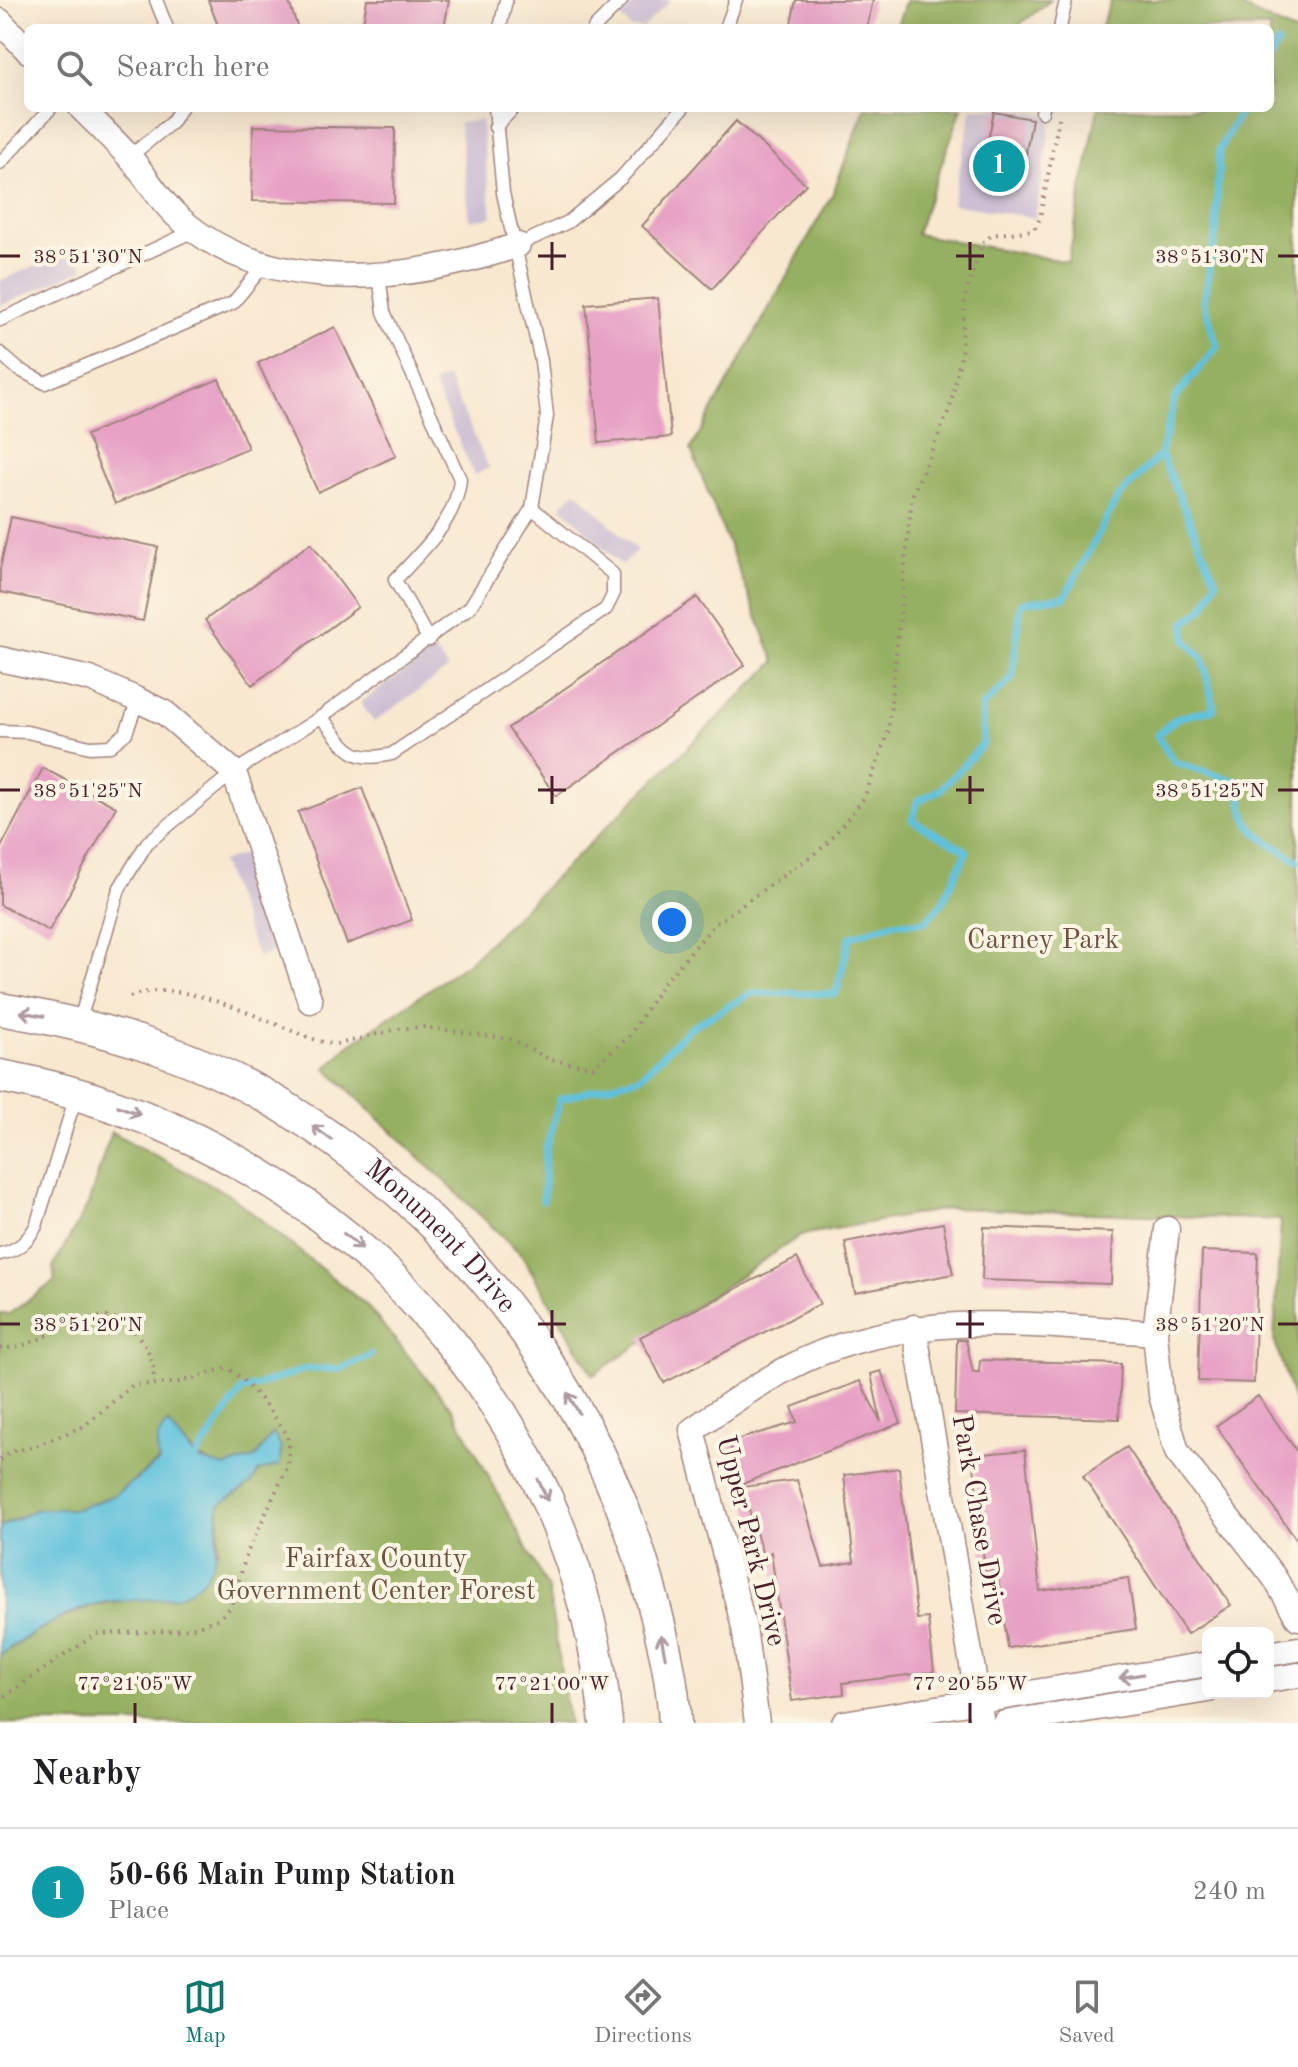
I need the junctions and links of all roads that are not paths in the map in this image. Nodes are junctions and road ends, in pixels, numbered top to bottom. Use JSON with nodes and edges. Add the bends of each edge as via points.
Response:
{"nodes":[{"id":1,"x":156,"y":0,"type":"edge"},
{"id":2,"x":506,"y":0,"type":"edge"},
{"id":3,"x":622,"y":0,"type":"edge"},
{"id":4,"x":736,"y":0,"type":"edge"},
{"id":5,"x":1066,"y":0,"type":"edge"},
{"id":6,"x":0,"y":21,"type":"edge"},
{"id":7,"x":165,"y":24,"type":"edge"},
{"id":8,"x":501,"y":24,"type":"edge"},
{"id":9,"x":598,"y":24,"type":"edge"},
{"id":10,"x":727,"y":24,"type":"edge"},
{"id":11,"x":1061,"y":24,"type":"edge"},
{"id":12,"x":24,"y":47,"type":"edge"},
{"id":13,"x":47,"y":112,"type":"edge"},
{"id":14,"x":85,"y":112,"type":"edge"},
{"id":15,"x":178,"y":112,"type":"edge"},
{"id":16,"x":495,"y":112,"type":"edge"},
{"id":17,"x":510,"y":112,"type":"edge"},
{"id":18,"x":679,"y":112,"type":"edge"},
{"id":19,"x":495,"y":127,"type":"junction"},
{"id":20,"x":129,"y":157,"type":"junction"},
{"id":21,"x":0,"y":163,"type":"edge"},
{"id":22,"x":196,"y":230,"type":"junction"},
{"id":23,"x":518,"y":245,"type":"junction"},
{"id":24,"x":265,"y":264,"type":"junction"},
{"id":25,"x":379,"y":276,"type":"junction"},
{"id":26,"x":0,"y":320,"type":"edge"},
{"id":27,"x":0,"y":353,"type":"edge"},
{"id":28,"x":532,"y":508,"type":"junction"},
{"id":29,"x":429,"y":640,"type":"junction"},
{"id":30,"x":0,"y":659,"type":"edge"},
{"id":31,"x":138,"y":700,"type":"junction"},
{"id":32,"x":321,"y":717,"type":"junction"},
{"id":33,"x":0,"y":731,"type":"edge"},
{"id":34,"x":234,"y":772,"type":"junction"},
{"id":35,"x":310,"y":1001,"type":"dead end"},
{"id":36,"x":0,"y":1009,"type":"edge"},
{"id":37,"x":79,"y":1023,"type":"junction"},
{"id":38,"x":0,"y":1076,"type":"edge"},
{"id":39,"x":77,"y":1093,"type":"junction"},
{"id":40,"x":1167,"y":1229,"type":"dead end"},
{"id":41,"x":0,"y":1254,"type":"edge"},
{"id":42,"x":914,"y":1327,"type":"junction"},
{"id":43,"x":1155,"y":1333,"type":"junction"},
{"id":44,"x":1298,"y":1618,"type":"edge"},
{"id":45,"x":1298,"y":1649,"type":"edge"},
{"id":46,"x":1274,"y":1653,"type":"edge"},
{"id":47,"x":1202,"y":1665,"type":"edge"},
{"id":48,"x":1298,"y":1675,"type":"edge"},
{"id":49,"x":1274,"y":1679,"type":"edge"},
{"id":50,"x":1202,"y":1691,"type":"edge"},
{"id":51,"x":980,"y":1712,"type":"edge"},
{"id":52,"x":606,"y":1723,"type":"edge"},
{"id":53,"x":675,"y":1723,"type":"edge"},
{"id":54,"x":757,"y":1723,"type":"edge"},
{"id":55,"x":844,"y":1723,"type":"edge"},
{"id":56,"x":1005,"y":1723,"type":"edge"}],
"edges":[{"from":1,"to":7,"type":"lane"},
{"from":2,"to":8,"type":"lane"},
{"from":3,"to":9,"type":"lane"},
{"from":4,"to":10,"type":"lane"},
{"from":5,"to":11,"type":"lane"},
{"from":6,"to":12,"type":"street"},
{"from":13,"to":21,"type":"lane"},
{"from":14,"to":20,"type":"street"},
{"from":15,"to":20,"type":"lane"},
{"from":16,"to":19,"type":"lane"},
{"from":17,"to":19,"type":"lane"},
{"from":18,"to":23,"type":"lane","via":[[621,178],[568,222]]},
{"from":19,"to":23,"type":"lane","via":[[503,193]]},
{"from":20,"to":22,"type":"street","via":[[176,215]]},
{"from":22,"to":24,"type":"street","via":[[220,249]]},
{"from":22,"to":26,"type":"lane"},
{"from":23,"to":25,"type":"street","via":[[462,264]]},
{"from":23,"to":28,"type":"lane","via":[[547,416]]},
{"from":24,"to":25,"type":"street"},
{"from":24,"to":27,"type":"lane","via":[[233,303],[45,383]]},
{"from":25,"to":29,"type":"lane","via":[[384,312],[460,479],[459,497],[434,538],[395,580]]},
{"from":28,"to":29,"type":"lane","via":[[470,607]]},
{"from":28,"to":32,"type":"lane","via":[[613,574],[613,595],[606,609],[392,754],[366,760],[351,752]]},
{"from":29,"to":32,"type":"lane"},
{"from":30,"to":31,"type":"street","via":[[90,679]]},
{"from":31,"to":33,"type":"lane","via":[[126,733],[110,746]]},
{"from":31,"to":34,"type":"street","via":[[165,713]]},
{"from":32,"to":34,"type":"lane"},
{"from":34,"to":35,"type":"street"},
{"from":34,"to":37,"type":"lane","via":[[147,843],[119,889]]},
{"from":37,"to":36,"type":"main road","name":"Monument Drive","one_way":true},
{"from":53,"to":37,"type":"main road","name":"Monument Drive","one_way":true,"via":[[668,1667],[644,1569],[604,1461],[545,1358],[488,1284],[379,1177],[282,1106],[179,1056]]},
{"from":38,"to":39,"type":"main road","name":"Monument Drive"},
{"from":39,"to":41,"type":"lane","via":[[36,1226],[29,1240]]},
{"from":39,"to":52,"type":"main road","name":"Monument Drive","one_way":true,"via":[[186,1134],[252,1168],[362,1248],[430,1317],[487,1391],[532,1466],[561,1530],[594,1645]]},
{"from":40,"to":43,"type":"street"},
{"from":42,"to":43,"type":"street","name":"Upper Park Drive","via":[[982,1322]]},
{"from":42,"to":51,"type":"street","name":"Park Chase Drive"},
{"from":42,"to":54,"type":"street","name":"Upper Park Drive","via":[[839,1346],[753,1387],[692,1430],[744,1627]]},
{"from":43,"to":44,"type":"street","via":[[1161,1395],[1177,1452],[1274,1577]]},
{"from":45,"to":46,"type":"street"},
{"from":47,"to":51,"type":"street","one_way":true},
{"from":48,"to":49,"type":"street"},
{"from":50,"to":56,"type":"street"},
{"from":51,"to":55,"type":"street"}]}
